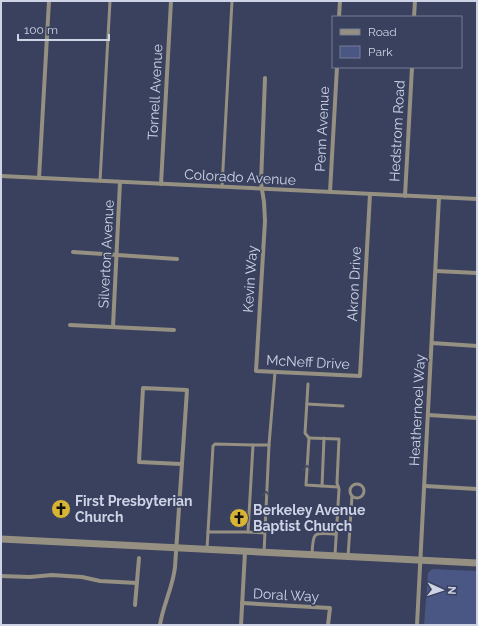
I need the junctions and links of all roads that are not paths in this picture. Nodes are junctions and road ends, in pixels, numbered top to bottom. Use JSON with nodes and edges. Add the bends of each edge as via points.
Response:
{"nodes":[{"id":1,"x":49,"y":1,"type":"edge"},
{"id":2,"x":110,"y":1,"type":"edge"},
{"id":3,"x":171,"y":1,"type":"edge"},
{"id":4,"x":232,"y":1,"type":"edge"},
{"id":5,"x":340,"y":1,"type":"edge"},
{"id":6,"x":415,"y":1,"type":"edge"},
{"id":7,"x":340,"y":16,"type":"edge"},
{"id":8,"x":414,"y":16,"type":"edge"},
{"id":9,"x":337,"y":68,"type":"edge"},
{"id":10,"x":412,"y":68,"type":"edge"},
{"id":11,"x":265,"y":78,"type":"dead end"},
{"id":12,"x":1,"y":176,"type":"edge"},
{"id":13,"x":39,"y":178,"type":"junction"},
{"id":14,"x":100,"y":181,"type":"junction"},
{"id":15,"x":120,"y":182,"type":"junction"},
{"id":16,"x":161,"y":184,"type":"junction"},
{"id":17,"x":222,"y":187,"type":"junction"},
{"id":18,"x":262,"y":188,"type":"junction"},
{"id":19,"x":330,"y":192,"type":"junction"},
{"id":20,"x":370,"y":194,"type":"junction"},
{"id":21,"x":405,"y":196,"type":"junction"},
{"id":22,"x":439,"y":197,"type":"junction"},
{"id":23,"x":477,"y":199,"type":"edge"},
{"id":24,"x":73,"y":252,"type":"dead end"},
{"id":25,"x":117,"y":255,"type":"junction"},
{"id":26,"x":177,"y":259,"type":"dead end"},
{"id":27,"x":436,"y":271,"type":"junction"},
{"id":28,"x":477,"y":273,"type":"edge"},
{"id":29,"x":70,"y":325,"type":"dead end"},
{"id":30,"x":113,"y":328,"type":"junction"},
{"id":31,"x":174,"y":330,"type":"dead end"},
{"id":32,"x":432,"y":343,"type":"junction"},
{"id":33,"x":477,"y":346,"type":"edge"},
{"id":34,"x":256,"y":371,"type":"joint"},
{"id":35,"x":274,"y":372,"type":"junction"},
{"id":36,"x":360,"y":376,"type":"joint"},
{"id":37,"x":308,"y":384,"type":"dead end"},
{"id":38,"x":306,"y":404,"type":"junction"},
{"id":39,"x":343,"y":406,"type":"dead end"},
{"id":40,"x":428,"y":415,"type":"junction"},
{"id":41,"x":477,"y":418,"type":"edge"},
{"id":42,"x":309,"y":438,"type":"junction"},
{"id":43,"x":324,"y":438,"type":"junction"},
{"id":44,"x":253,"y":445,"type":"junction"},
{"id":45,"x":269,"y":445,"type":"junction"},
{"id":46,"x":181,"y":464,"type":"junction"},
{"id":47,"x":322,"y":486,"type":"junction"},
{"id":48,"x":424,"y":486,"type":"junction"},
{"id":49,"x":338,"y":487,"type":"junction"},
{"id":50,"x":477,"y":489,"type":"edge"},
{"id":51,"x":352,"y":496,"type":"junction"},
{"id":52,"x":208,"y":532,"type":"junction"},
{"id":53,"x":248,"y":532,"type":"junction"},
{"id":54,"x":265,"y":533,"type":"junction"},
{"id":55,"x":336,"y":534,"type":"junction"},
{"id":56,"x":1,"y":539,"type":"edge"},
{"id":57,"x":176,"y":548,"type":"junction"},
{"id":58,"x":207,"y":549,"type":"junction"},
{"id":59,"x":245,"y":552,"type":"junction"},
{"id":60,"x":264,"y":553,"type":"junction"},
{"id":61,"x":312,"y":556,"type":"junction"},
{"id":62,"x":335,"y":556,"type":"junction"},
{"id":63,"x":348,"y":557,"type":"junction"},
{"id":64,"x":139,"y":558,"type":"dead end"},
{"id":65,"x":421,"y":560,"type":"junction"},
{"id":66,"x":477,"y":563,"type":"edge"},
{"id":67,"x":1,"y":576,"type":"edge"},
{"id":68,"x":137,"y":583,"type":"junction"},
{"id":69,"x":242,"y":603,"type":"junction"},
{"id":70,"x":135,"y":605,"type":"dead end"},
{"id":71,"x":160,"y":625,"type":"edge"},
{"id":72,"x":241,"y":625,"type":"edge"},
{"id":73,"x":328,"y":625,"type":"edge"},
{"id":74,"x":417,"y":625,"type":"edge"}],
"edges":[{"from":1,"to":13,"type":"street"},
{"from":2,"to":14,"type":"lane"},
{"from":3,"to":16,"type":"street","name":"Tornell Avenue"},
{"from":4,"to":17,"type":"lane"},
{"from":5,"to":7,"type":"street"},
{"from":6,"to":8,"type":"street"},
{"from":9,"to":19,"type":"street","name":"Penn Avenue"},
{"from":10,"to":21,"type":"street","name":"Hedstrom Road"},
{"from":11,"to":18,"type":"street","name":"Kevin Way"},
{"from":12,"to":13,"type":"street","name":"Colorado Avenue"},
{"from":13,"to":14,"type":"street","name":"Colorado Avenue"},
{"from":14,"to":15,"type":"street","name":"Colorado Avenue"},
{"from":15,"to":16,"type":"street","name":"Colorado Avenue"},
{"from":15,"to":25,"type":"street","name":"Silverton Avenue"},
{"from":16,"to":17,"type":"street","name":"Colorado Avenue"},
{"from":17,"to":18,"type":"street","name":"Colorado Avenue"},
{"from":18,"to":19,"type":"street","name":"Colorado Avenue"},
{"from":18,"to":34,"type":"street","name":"Kevin Way","via":[[265,220]]},
{"from":19,"to":20,"type":"street","name":"Colorado Avenue"},
{"from":20,"to":21,"type":"street","name":"Colorado Avenue"},
{"from":20,"to":36,"type":"street","name":"Akron Drive"},
{"from":21,"to":22,"type":"street","name":"Colorado Avenue"},
{"from":22,"to":23,"type":"street","name":"Colorado Avenue"},
{"from":22,"to":27,"type":"street","name":"Heathernoel Way"},
{"from":24,"to":25,"type":"street"},
{"from":25,"to":26,"type":"street"},
{"from":25,"to":30,"type":"street","name":"Silverton Avenue"},
{"from":27,"to":28,"type":"street"},
{"from":27,"to":32,"type":"street","name":"Heathernoel Way"},
{"from":29,"to":30,"type":"street"},
{"from":30,"to":31,"type":"street"},
{"from":32,"to":33,"type":"street"},
{"from":32,"to":40,"type":"street","name":"Heathernoel Way"},
{"from":34,"to":35,"type":"street","name":"McNeff Drive"},
{"from":35,"to":36,"type":"street","name":"McNeff Drive"},
{"from":35,"to":45,"type":"lane"},
{"from":37,"to":38,"type":"lane"},
{"from":38,"to":39,"type":"lane"},
{"from":38,"to":42,"type":"lane","via":[[305,433]]},
{"from":40,"to":41,"type":"street"},
{"from":40,"to":48,"type":"street","name":"Heathernoel Way"},
{"from":42,"to":43,"type":"lane"},
{"from":47,"to":42,"type":"lane","one_way":true,"via":[[306,485]]},
{"from":43,"to":47,"type":"lane"},
{"from":43,"to":49,"type":"lane","via":[[339,439]]},
{"from":44,"to":45,"type":"lane"},
{"from":44,"to":52,"type":"lane","via":[[213,446]]},
{"from":44,"to":53,"type":"lane"},
{"from":54,"to":45,"type":"lane","one_way":true},
{"from":46,"to":46,"type":"street","via":[[184,457],[187,390],[143,388],[139,462]]},
{"from":46,"to":57,"type":"street"},
{"from":47,"to":49,"type":"lane"},
{"from":48,"to":50,"type":"street"},
{"from":48,"to":65,"type":"street","name":"Heathernoel Way"},
{"from":49,"to":55,"type":"lane"},
{"from":51,"to":51,"type":"lane","via":[[352,486],[362,486],[364,490],[361,496]]},
{"from":51,"to":63,"type":"lane"},
{"from":52,"to":53,"type":"lane"},
{"from":52,"to":58,"type":"lane"},
{"from":53,"to":54,"type":"lane"},
{"from":54,"to":60,"type":"lane"},
{"from":55,"to":61,"type":"lane","via":[[315,535],[312,539]]},
{"from":55,"to":62,"type":"lane"},
{"from":56,"to":57,"type":"street"},
{"from":57,"to":58,"type":"street"},
{"from":57,"to":71,"type":"street","via":[[174,579]]},
{"from":58,"to":59,"type":"street"},
{"from":59,"to":60,"type":"street"},
{"from":59,"to":69,"type":"street"},
{"from":60,"to":61,"type":"street"},
{"from":61,"to":62,"type":"street"},
{"from":62,"to":63,"type":"street"},
{"from":63,"to":65,"type":"street"},
{"from":64,"to":68,"type":"street"},
{"from":65,"to":66,"type":"street"},
{"from":65,"to":74,"type":"street","name":"Heathernoel Way"},
{"from":67,"to":68,"type":"street","via":[[52,575]]},
{"from":68,"to":70,"type":"street"},
{"from":69,"to":72,"type":"street"},
{"from":69,"to":73,"type":"street","name":"Doral Way","via":[[330,608]]}]}
